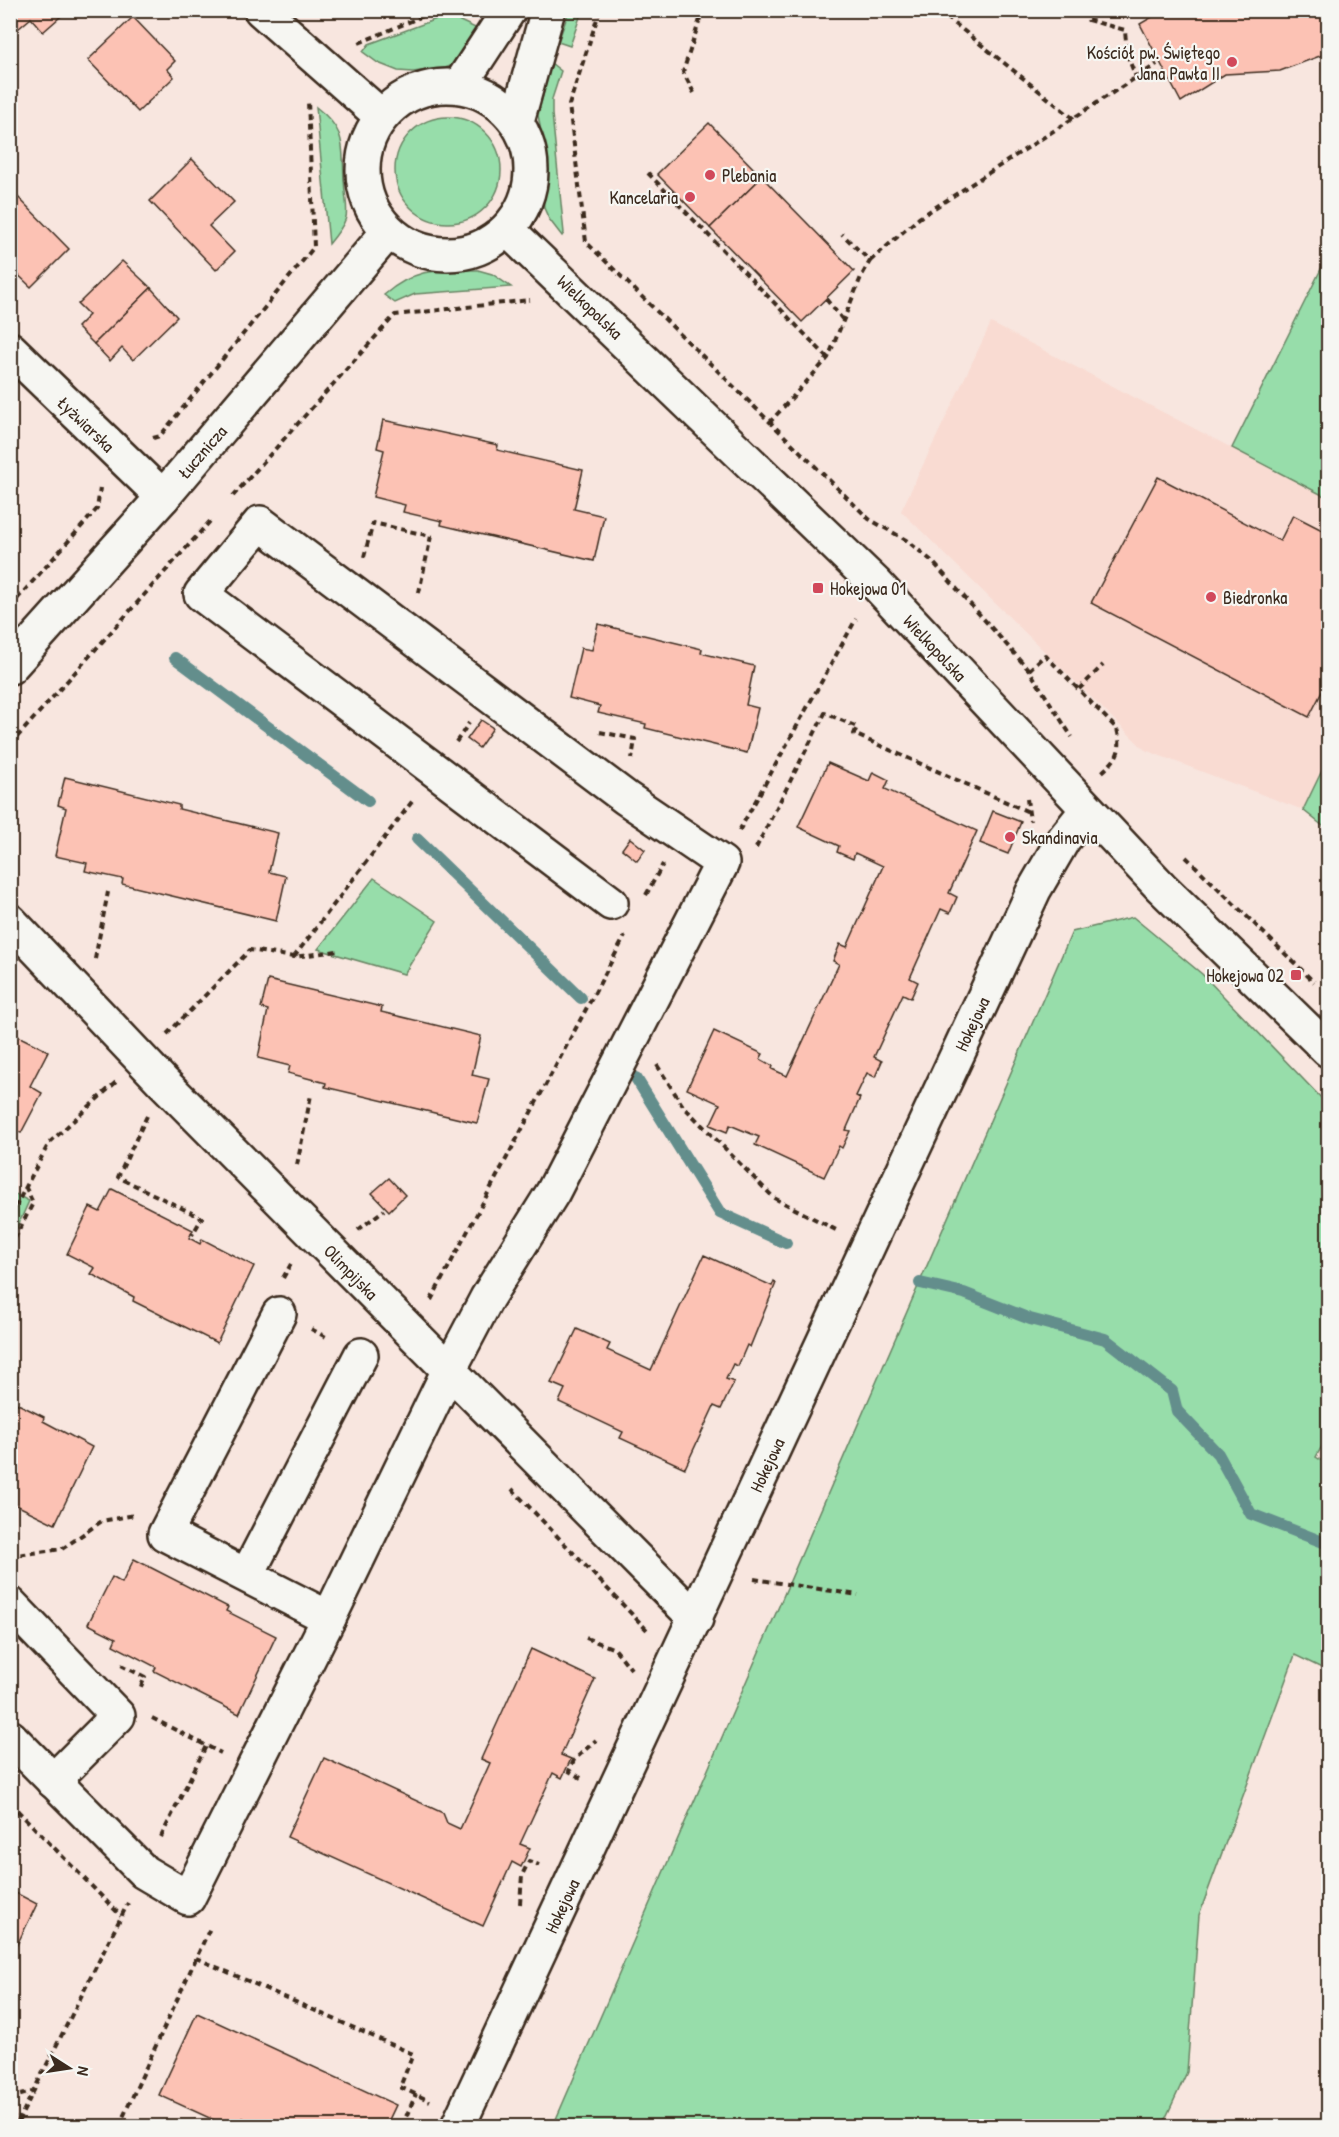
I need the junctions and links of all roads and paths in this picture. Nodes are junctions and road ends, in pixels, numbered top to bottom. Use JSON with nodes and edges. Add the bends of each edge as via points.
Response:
{"nodes":[{"id":1,"x":261,"y":10,"type":"edge"},
{"id":2,"x":437,"y":10,"type":"edge"},
{"id":3,"x":509,"y":10,"type":"edge"},
{"id":4,"x":548,"y":10,"type":"edge"},
{"id":5,"x":600,"y":10,"type":"edge"},
{"id":6,"x":704,"y":10,"type":"edge"},
{"id":7,"x":938,"y":10,"type":"edge"},
{"id":8,"x":1084,"y":10,"type":"edge"},
{"id":9,"x":359,"y":43,"type":"dead end"},
{"id":10,"x":1157,"y":64,"type":"dead end"},
{"id":11,"x":1136,"y":77,"type":"junction"},
{"id":12,"x":460,"y":85,"type":"junction"},
{"id":13,"x":694,"y":93,"type":"dead end"},
{"id":14,"x":308,"y":101,"type":"dead end"},
{"id":15,"x":381,"y":116,"type":"junction"},
{"id":16,"x":1074,"y":119,"type":"junction"},
{"id":17,"x":517,"y":121,"type":"junction"},
{"id":18,"x":648,"y":173,"type":"dead end"},
{"id":19,"x":508,"y":230,"type":"junction"},
{"id":20,"x":388,"y":232,"type":"junction"},
{"id":21,"x":842,"y":234,"type":"dead end"},
{"id":22,"x":870,"y":261,"type":"junction"},
{"id":23,"x":826,"y":299,"type":"dead end"},
{"id":24,"x":843,"y":320,"type":"junction"},
{"id":25,"x":10,"y":349,"type":"edge"},
{"id":26,"x":828,"y":358,"type":"junction"},
{"id":27,"x":769,"y":423,"type":"junction"},
{"id":28,"x":151,"y":439,"type":"dead end"},
{"id":29,"x":101,"y":478,"type":"dead end"},
{"id":30,"x":163,"y":497,"type":"junction"},
{"id":31,"x":354,"y":596,"type":"junction"},
{"id":32,"x":10,"y":607,"type":"edge"},
{"id":33,"x":856,"y":619,"type":"dead end"},
{"id":34,"x":409,"y":636,"type":"junction"},
{"id":35,"x":1103,"y":666,"type":"dead end"},
{"id":36,"x":10,"y":668,"type":"edge"},
{"id":37,"x":1029,"y":670,"type":"junction"},
{"id":38,"x":1079,"y":689,"type":"junction"},
{"id":39,"x":488,"y":696,"type":"junction"},
{"id":40,"x":1079,"y":747,"type":"dead end"},
{"id":41,"x":1092,"y":766,"type":"dead end"},
{"id":42,"x":436,"y":770,"type":"junction"},
{"id":43,"x":1087,"y":810,"type":"junction"},
{"id":44,"x":1031,"y":812,"type":"dead end"},
{"id":45,"x":678,"y":834,"type":"junction"},
{"id":46,"x":754,"y":852,"type":"dead end"},
{"id":47,"x":1185,"y":856,"type":"dead end"},
{"id":48,"x":722,"y":863,"type":"junction"},
{"id":49,"x":108,"y":892,"type":"dead end"},
{"id":50,"x":645,"y":897,"type":"dead end"},
{"id":51,"x":620,"y":915,"type":"joint"},
{"id":52,"x":10,"y":921,"type":"edge"},
{"id":53,"x":294,"y":957,"type":"dead end"},
{"id":54,"x":1321,"y":988,"type":"dead end"},
{"id":55,"x":86,"y":1001,"type":"junction"},
{"id":56,"x":1329,"y":1050,"type":"edge"},
{"id":57,"x":656,"y":1063,"type":"dead end"},
{"id":58,"x":163,"y":1082,"type":"junction"},
{"id":59,"x":311,"y":1095,"type":"dead end"},
{"id":60,"x":26,"y":1187,"type":"dead end"},
{"id":61,"x":288,"y":1207,"type":"junction"},
{"id":62,"x":837,"y":1230,"type":"dead end"},
{"id":63,"x":192,"y":1235,"type":"dead end"},
{"id":64,"x":10,"y":1248,"type":"edge"},
{"id":65,"x":279,"y":1314,"type":"dead end"},
{"id":66,"x":405,"y":1327,"type":"junction"},
{"id":67,"x":362,"y":1355,"type":"dead end"},
{"id":68,"x":448,"y":1372,"type":"junction"},
{"id":69,"x":506,"y":1482,"type":"dead end"},
{"id":70,"x":179,"y":1507,"type":"junction"},
{"id":71,"x":10,"y":1556,"type":"edge"},
{"id":72,"x":718,"y":1572,"type":"junction"},
{"id":73,"x":247,"y":1575,"type":"junction"},
{"id":74,"x":858,"y":1595,"type":"dead end"},
{"id":75,"x":10,"y":1604,"type":"edge"},
{"id":76,"x":329,"y":1618,"type":"junction"},
{"id":77,"x":696,"y":1619,"type":"junction"},
{"id":78,"x":651,"y":1634,"type":"dead end"},
{"id":79,"x":586,"y":1638,"type":"dead end"},
{"id":80,"x":633,"y":1672,"type":"dead end"},
{"id":81,"x":150,"y":1716,"type":"dead end"},
{"id":82,"x":600,"y":1736,"type":"dead end"},
{"id":83,"x":10,"y":1737,"type":"edge"},
{"id":84,"x":206,"y":1746,"type":"junction"},
{"id":85,"x":253,"y":1767,"type":"junction"},
{"id":86,"x":584,"y":1780,"type":"dead end"},
{"id":87,"x":53,"y":1781,"type":"junction"},
{"id":88,"x":12,"y":1805,"type":"edge"},
{"id":89,"x":10,"y":1815,"type":"edge"},
{"id":90,"x":529,"y":1861,"type":"dead end"},
{"id":91,"x":144,"y":1872,"type":"junction"},
{"id":92,"x":520,"y":1907,"type":"dead end"},
{"id":93,"x":121,"y":1916,"type":"junction"},
{"id":94,"x":210,"y":1926,"type":"dead end"},
{"id":95,"x":196,"y":1958,"type":"junction"},
{"id":96,"x":33,"y":2092,"type":"junction"},
{"id":97,"x":416,"y":2094,"type":"junction"},
{"id":98,"x":10,"y":2098,"type":"edge"},
{"id":99,"x":10,"y":2114,"type":"edge"},
{"id":100,"x":18,"y":2122,"type":"junction"},
{"id":101,"x":461,"y":2122,"type":"edge"},
{"id":102,"x":23,"y":2127,"type":"edge"},
{"id":103,"x":119,"y":2127,"type":"edge"},
{"id":104,"x":402,"y":2127,"type":"edge"}],
"edges":[{"from":1,"to":15,"type":"street"},
{"from":2,"to":9,"type":"path"},
{"from":3,"to":12,"type":"street"},
{"from":4,"to":17,"type":"street"},
{"from":5,"to":27,"type":"path","via":[[569,105],[586,242]]},
{"from":6,"to":13,"type":"path","via":[[683,72]]},
{"from":7,"to":16,"type":"path"},
{"from":8,"to":11,"type":"path","via":[[1088,20],[1125,30],[1127,55]]},
{"from":10,"to":11,"type":"path"},
{"from":11,"to":16,"type":"path"},
{"from":12,"to":15,"type":"street","via":[[431,86],[403,96]]},
{"from":12,"to":17,"type":"street","via":[[492,97]]},
{"from":14,"to":28,"type":"path","via":[[314,247],[160,436]]},
{"from":15,"to":20,"type":"street","via":[[366,144],[362,175],[370,206]]},
{"from":16,"to":22,"type":"path","via":[[919,218]]},
{"from":17,"to":19,"type":"street","via":[[530,147],[532,177],[525,206]]},
{"from":18,"to":26,"type":"path"},
{"from":19,"to":20,"type":"street","via":[[481,248],[448,255],[416,249]]},
{"from":19,"to":43,"type":"street","name":"Wielkopolska","via":[[876,584]]},
{"from":20,"to":30,"type":"street","name":"Łucznicza"},
{"from":21,"to":22,"type":"path"},
{"from":22,"to":24,"type":"path"},
{"from":23,"to":24,"type":"path"},
{"from":24,"to":26,"type":"path"},
{"from":25,"to":30,"type":"street","name":"Łyżwiarska"},
{"from":26,"to":27,"type":"path"},
{"from":27,"to":37,"type":"path","via":[[868,519],[906,540],[932,561]]},
{"from":29,"to":32,"type":"path","via":[[97,509]]},
{"from":30,"to":36,"type":"street","name":"Łucznicza"},
{"from":31,"to":34,"type":"street"},
{"from":31,"to":34,"type":"path","via":[[373,523],[431,536]]},
{"from":31,"to":42,"type":"street","via":[[260,523],[201,594]]},
{"from":33,"to":48,"type":"path"},
{"from":34,"to":39,"type":"street"},
{"from":35,"to":38,"type":"path"},
{"from":37,"to":38,"type":"path","via":[[1045,655]]},
{"from":37,"to":40,"type":"path"},
{"from":38,"to":41,"type":"path","via":[[1117,729],[1121,743],[1118,758],[1098,776]]},
{"from":39,"to":42,"type":"path"},
{"from":39,"to":45,"type":"street"},
{"from":42,"to":51,"type":"street"},
{"from":42,"to":53,"type":"path"},
{"from":43,"to":56,"type":"street","name":"Wielkopolska"},
{"from":43,"to":72,"type":"street","name":"Hokejowa","via":[[1063,840],[1034,890]]},
{"from":44,"to":46,"type":"path","via":[[854,734],[857,727],[825,713]]},
{"from":45,"to":48,"type":"street"},
{"from":45,"to":50,"type":"path"},
{"from":47,"to":54,"type":"path"},
{"from":48,"to":68,"type":"street","via":[[553,1192],[487,1298]]},
{"from":49,"to":55,"type":"path"},
{"from":51,"to":66,"type":"path","via":[[425,1312]]},
{"from":52,"to":55,"type":"street","name":"Olimpijska"},
{"from":55,"to":58,"type":"street","name":"Olimpijska"},
{"from":57,"to":62,"type":"path","via":[[683,1106],[774,1198]]},
{"from":58,"to":61,"type":"street","name":"Olimpijska"},
{"from":58,"to":63,"type":"path","via":[[118,1177],[202,1218]]},
{"from":59,"to":61,"type":"path"},
{"from":60,"to":64,"type":"path","via":[[33,1203]]},
{"from":61,"to":66,"type":"street","name":"Olimpijska"},
{"from":65,"to":70,"type":"street"},
{"from":66,"to":68,"type":"street","name":"Olimpijska"},
{"from":67,"to":73,"type":"street"},
{"from":68,"to":76,"type":"street"},
{"from":68,"to":77,"type":"street","name":"Olimpijska"},
{"from":69,"to":78,"type":"path"},
{"from":70,"to":71,"type":"path","via":[[102,1521],[62,1549]]},
{"from":70,"to":73,"type":"street","via":[[165,1534]]},
{"from":72,"to":74,"type":"path"},
{"from":72,"to":77,"type":"street","name":"Hokejowa"},
{"from":73,"to":76,"type":"street"},
{"from":75,"to":87,"type":"street","via":[[118,1716]]},
{"from":76,"to":85,"type":"street"},
{"from":77,"to":101,"type":"street","name":"Hokejowa"},
{"from":79,"to":80,"type":"path","via":[[615,1649]]},
{"from":81,"to":84,"type":"path"},
{"from":82,"to":86,"type":"path","via":[[574,1760],[569,1771]]},
{"from":83,"to":87,"type":"street"},
{"from":84,"to":85,"type":"path"},
{"from":84,"to":91,"type":"path"},
{"from":85,"to":91,"type":"street","via":[[188,1898]]},
{"from":87,"to":91,"type":"street"},
{"from":88,"to":89,"type":"path"},
{"from":88,"to":93,"type":"path"},
{"from":90,"to":92,"type":"path","via":[[522,1875]]},
{"from":91,"to":93,"type":"path"},
{"from":93,"to":96,"type":"path"},
{"from":94,"to":95,"type":"path"},
{"from":95,"to":97,"type":"path","via":[[413,2054],[400,2087]]},
{"from":95,"to":103,"type":"path"},
{"from":96,"to":98,"type":"path"},
{"from":96,"to":100,"type":"path"},
{"from":97,"to":101,"type":"path"},
{"from":97,"to":104,"type":"path"},
{"from":99,"to":100,"type":"path"},
{"from":100,"to":102,"type":"path"}]}
